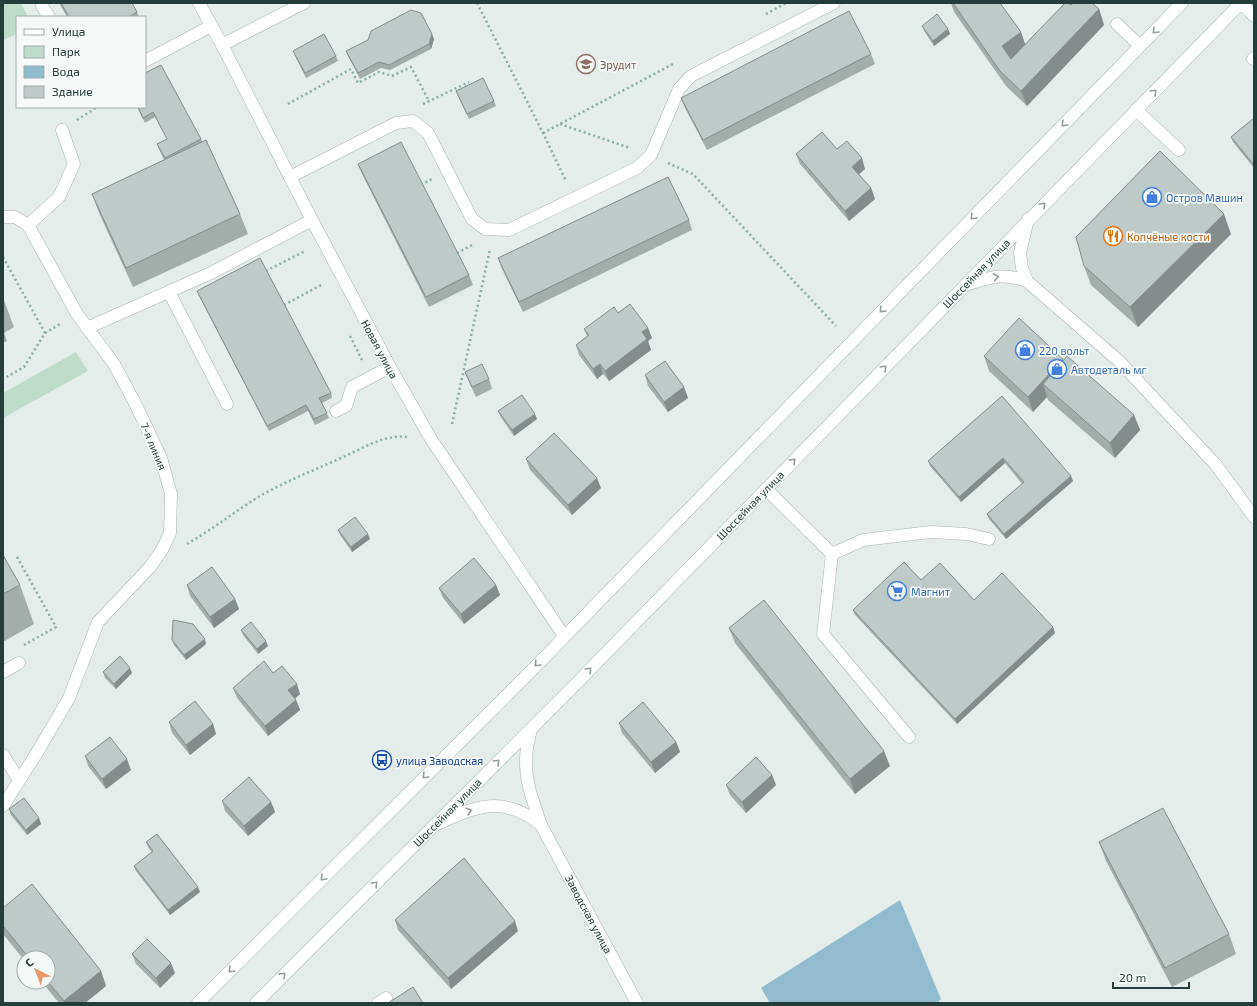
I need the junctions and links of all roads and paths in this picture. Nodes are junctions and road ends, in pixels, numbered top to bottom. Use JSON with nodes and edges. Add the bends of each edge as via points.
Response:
{"nodes":[{"id":1,"x":198,"y":3,"type":"edge"},
{"id":2,"x":304,"y":3,"type":"edge"},
{"id":3,"x":477,"y":3,"type":"edge"},
{"id":4,"x":786,"y":3,"type":"edge"},
{"id":5,"x":834,"y":3,"type":"edge"},
{"id":6,"x":1182,"y":3,"type":"edge"},
{"id":7,"x":1241,"y":3,"type":"edge"},
{"id":8,"x":42,"y":6,"type":"dead end"},
{"id":9,"x":766,"y":14,"type":"dead end"},
{"id":10,"x":48,"y":16,"type":"edge"},
{"id":11,"x":1254,"y":16,"type":"edge"},
{"id":12,"x":1117,"y":24,"type":"dead end"},
{"id":13,"x":211,"y":26,"type":"junction"},
{"id":14,"x":222,"y":45,"type":"junction"},
{"id":15,"x":1140,"y":46,"type":"junction"},
{"id":16,"x":146,"y":60,"type":"edge"},
{"id":17,"x":677,"y":62,"type":"dead end"},
{"id":18,"x":469,"y":82,"type":"dead end"},
{"id":19,"x":429,"y":101,"type":"junction"},
{"id":20,"x":288,"y":104,"type":"dead end"},
{"id":21,"x":1136,"y":110,"type":"junction"},
{"id":22,"x":413,"y":121,"type":"junction"},
{"id":23,"x":560,"y":124,"type":"junction"},
{"id":24,"x":62,"y":130,"type":"dead end"},
{"id":25,"x":544,"y":133,"type":"junction"},
{"id":26,"x":1179,"y":150,"type":"dead end"},
{"id":27,"x":651,"y":155,"type":"junction"},
{"id":28,"x":290,"y":177,"type":"junction"},
{"id":29,"x":575,"y":198,"type":"junction"},
{"id":30,"x":3,"y":217,"type":"edge"},
{"id":31,"x":1028,"y":219,"type":"junction"},
{"id":32,"x":312,"y":220,"type":"junction"},
{"id":33,"x":28,"y":225,"type":"junction"},
{"id":34,"x":489,"y":244,"type":"dead end"},
{"id":35,"x":305,"y":251,"type":"dead end"},
{"id":36,"x":3,"y":257,"type":"edge"},
{"id":37,"x":266,"y":271,"type":"edge"},
{"id":38,"x":1027,"y":281,"type":"junction"},
{"id":39,"x":322,"y":284,"type":"dead end"},
{"id":40,"x":964,"y":285,"type":"junction"},
{"id":41,"x":169,"y":292,"type":"junction"},
{"id":42,"x":284,"y":304,"type":"edge"},
{"id":43,"x":836,"y":326,"type":"dead end"},
{"id":44,"x":87,"y":328,"type":"junction"},
{"id":45,"x":390,"y":367,"type":"junction"},
{"id":46,"x":3,"y":379,"type":"edge"},
{"id":47,"x":227,"y":404,"type":"dead end"},
{"id":48,"x":336,"y":411,"type":"dead end"},
{"id":49,"x":452,"y":424,"type":"dead end"},
{"id":50,"x":431,"y":439,"type":"junction"},
{"id":51,"x":766,"y":489,"type":"junction"},
{"id":52,"x":1254,"y":517,"type":"edge"},
{"id":53,"x":989,"y":539,"type":"dead end"},
{"id":54,"x":162,"y":550,"type":"junction"},
{"id":55,"x":832,"y":554,"type":"junction"},
{"id":56,"x":17,"y":557,"type":"dead end"},
{"id":57,"x":564,"y":636,"type":"junction"},
{"id":58,"x":19,"y":662,"type":"joint"},
{"id":59,"x":3,"y":672,"type":"edge"},
{"id":60,"x":531,"y":729,"type":"junction"},
{"id":61,"x":909,"y":737,"type":"dead end"},
{"id":62,"x":3,"y":754,"type":"edge"},
{"id":63,"x":19,"y":780,"type":"junction"},
{"id":64,"x":3,"y":806,"type":"edge"},
{"id":65,"x":542,"y":825,"type":"junction"},
{"id":66,"x":433,"y":826,"type":"junction"},
{"id":67,"x":198,"y":1003,"type":"edge"},
{"id":68,"x":256,"y":1003,"type":"edge"},
{"id":69,"x":637,"y":1003,"type":"edge"}],
"edges":[{"from":1,"to":13,"type":"main road","name":"Новая улица"},
{"from":2,"to":14,"type":"main road"},
{"from":3,"to":25,"type":"path"},
{"from":4,"to":9,"type":"path"},
{"from":5,"to":27,"type":"main road","via":[[691,76],[679,89]]},
{"from":6,"to":15,"type":"main road","one_way":true},
{"from":7,"to":11,"type":"main road"},
{"from":21,"to":7,"type":"main road","name":"Шоссейная улица","one_way":true},
{"from":8,"to":10,"type":"main road"},
{"from":12,"to":15,"type":"main road"},
{"from":13,"to":14,"type":"main road","name":"Новая улица"},
{"from":13,"to":16,"type":"main road"},
{"from":14,"to":28,"type":"main road","name":"Новая улица"},
{"from":15,"to":57,"type":"main road","one_way":true},
{"from":17,"to":23,"type":"path"},
{"from":18,"to":19,"type":"path"},
{"from":19,"to":20,"type":"path","via":[[411,66],[392,76],[379,72],[358,83],[351,69]]},
{"from":19,"to":22,"type":"path","via":[[419,106]]},
{"from":21,"to":26,"type":"main road"},
{"from":31,"to":21,"type":"main road","name":"Шоссейная улица","one_way":true},
{"from":22,"to":28,"type":"main road","via":[[396,123]]},
{"from":22,"to":29,"type":"main road","via":[[428,133],[472,219],[485,229],[509,230]]},
{"from":23,"to":25,"type":"path"},
{"from":23,"to":27,"type":"path"},
{"from":24,"to":33,"type":"main road","via":[[74,164],[59,197]]},
{"from":25,"to":29,"type":"path"},
{"from":27,"to":29,"type":"main road","via":[[638,168]]},
{"from":27,"to":43,"type":"path","via":[[693,174]]},
{"from":28,"to":32,"type":"main road","name":"Новая улица"},
{"from":30,"to":33,"type":"main road","via":[[15,217]]},
{"from":31,"to":38,"type":"main road","via":[[1020,253]]},
{"from":31,"to":40,"type":"main road","name":"Шоссейная улица"},
{"from":32,"to":41,"type":"main road"},
{"from":32,"to":45,"type":"main road","name":"Новая улица"},
{"from":33,"to":44,"type":"main road","name":"7-я линия"},
{"from":34,"to":49,"type":"path","via":[[491,251]]},
{"from":35,"to":37,"type":"path"},
{"from":36,"to":46,"type":"path","via":[[45,333],[24,367]]},
{"from":40,"to":38,"type":"main road","one_way":true,"via":[[1000,275]]},
{"from":38,"to":52,"type":"main road","via":[[1120,362],[1216,465]]},
{"from":39,"to":42,"type":"path"},
{"from":51,"to":40,"type":"main road","name":"Шоссейная улица","one_way":true},
{"from":41,"to":44,"type":"main road"},
{"from":41,"to":47,"type":"main road"},
{"from":44,"to":54,"type":"main road","name":"7-я линия","via":[[114,364],[161,458],[171,494],[170,533]]},
{"from":45,"to":48,"type":"main road","via":[[352,386],[346,406]]},
{"from":45,"to":50,"type":"main road","name":"Новая улица"},
{"from":50,"to":54,"type":"path","via":[[404,436],[379,440],[263,495],[182,547]]},
{"from":50,"to":57,"type":"main road","name":"Новая улица"},
{"from":51,"to":55,"type":"main road"},
{"from":60,"to":51,"type":"main road","name":"Шоссейная улица","one_way":true},
{"from":53,"to":55,"type":"main road","via":[[966,534],[931,532],[863,540]]},
{"from":54,"to":63,"type":"main road","via":[[150,567],[98,622],[69,698]]},
{"from":55,"to":61,"type":"main road","via":[[823,634]]},
{"from":56,"to":58,"type":"path","via":[[56,627],[13,651]]},
{"from":57,"to":67,"type":"main road","one_way":true},
{"from":58,"to":59,"type":"main road"},
{"from":60,"to":65,"type":"main road","name":"Заводская улица","via":[[526,759],[527,779]]},
{"from":66,"to":60,"type":"main road","name":"Шоссейная улица","one_way":true},
{"from":62,"to":63,"type":"main road"},
{"from":63,"to":64,"type":"main road"},
{"from":66,"to":65,"type":"main road","name":"Заводская улица","one_way":true,"via":[[464,812],[492,805],[512,808]]},
{"from":65,"to":69,"type":"main road","name":"Заводская улица"},
{"from":68,"to":66,"type":"main road","name":"Шоссейная улица","one_way":true}]}
